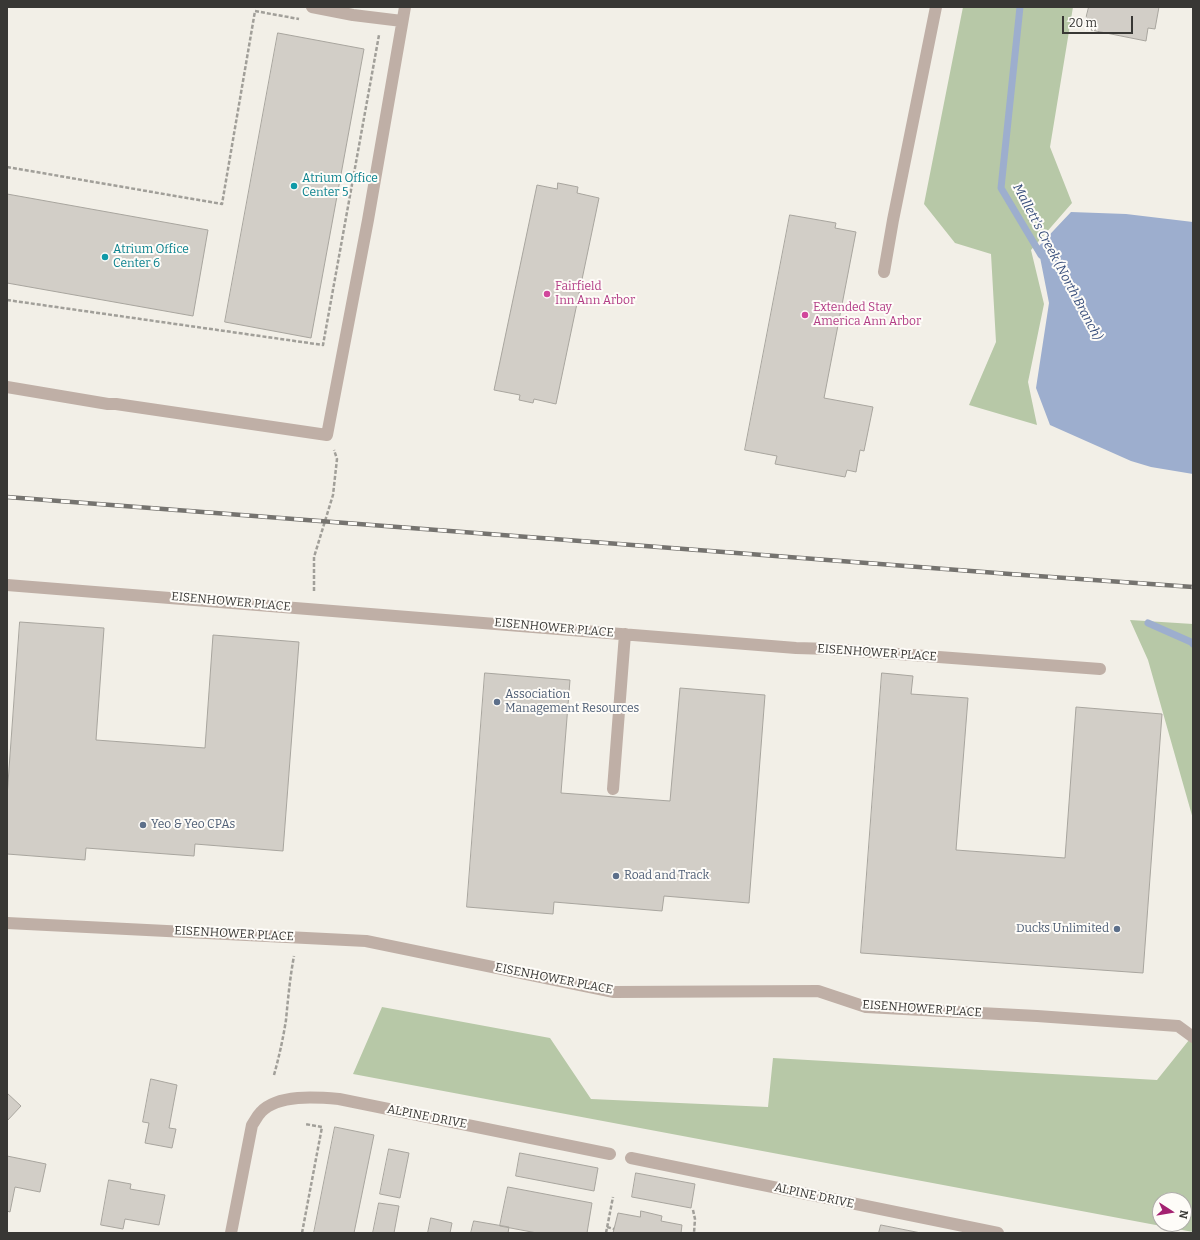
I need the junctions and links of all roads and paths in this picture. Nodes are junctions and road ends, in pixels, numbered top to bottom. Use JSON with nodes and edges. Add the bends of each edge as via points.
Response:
{"nodes":[{"id":1,"x":312,"y":7,"type":"edge"},
{"id":2,"x":404,"y":7,"type":"edge"},
{"id":3,"x":936,"y":7,"type":"edge"},
{"id":4,"x":302,"y":20,"type":"dead end"},
{"id":5,"x":402,"y":21,"type":"junction"},
{"id":6,"x":372,"y":33,"type":"dead end"},
{"id":7,"x":7,"y":167,"type":"edge"},
{"id":8,"x":884,"y":272,"type":"dead end"},
{"id":9,"x":7,"y":300,"type":"edge"},
{"id":10,"x":7,"y":387,"type":"edge"},
{"id":11,"x":327,"y":435,"type":"junction"},
{"id":12,"x":7,"y":585,"type":"edge"},
{"id":13,"x":314,"y":609,"type":"junction"},
{"id":14,"x":625,"y":634,"type":"junction"},
{"id":15,"x":1100,"y":669,"type":"dead end"},
{"id":16,"x":613,"y":789,"type":"dead end"},
{"id":17,"x":7,"y":923,"type":"edge"},
{"id":18,"x":297,"y":938,"type":"junction"},
{"id":19,"x":1193,"y":1038,"type":"edge"},
{"id":20,"x":274,"y":1075,"type":"dead end"},
{"id":21,"x":305,"y":1124,"type":"dead end"},
{"id":22,"x":610,"y":1154,"type":"dead end"},
{"id":23,"x":631,"y":1158,"type":"dead end"},
{"id":24,"x":613,"y":1196,"type":"dead end"},
{"id":25,"x":693,"y":1210,"type":"dead end"},
{"id":26,"x":607,"y":1227,"type":"junction"},
{"id":27,"x":614,"y":1229,"type":"dead end"},
{"id":28,"x":231,"y":1233,"type":"edge"},
{"id":29,"x":302,"y":1233,"type":"edge"},
{"id":30,"x":606,"y":1233,"type":"edge"},
{"id":31,"x":694,"y":1233,"type":"edge"},
{"id":32,"x":998,"y":1233,"type":"edge"}],
"edges":[{"from":1,"to":5,"type":"street"},
{"from":2,"to":5,"type":"street"},
{"from":3,"to":8,"type":"street"},
{"from":4,"to":7,"type":"path","via":[[256,11],[222,204]]},
{"from":5,"to":11,"type":"street","via":[[368,220]]},
{"from":6,"to":9,"type":"path","via":[[379,34],[323,345]]},
{"from":10,"to":11,"type":"street"},
{"from":11,"to":13,"type":"path","via":[[337,459],[333,495],[314,557]]},
{"from":12,"to":13,"type":"street","name":"EISENHOWER PLACE"},
{"from":13,"to":14,"type":"street","name":"EISENHOWER PLACE"},
{"from":14,"to":15,"type":"street","name":"EISENHOWER PLACE"},
{"from":14,"to":16,"type":"street"},
{"from":17,"to":18,"type":"street","name":"EISENHOWER PLACE"},
{"from":18,"to":19,"type":"street","name":"EISENHOWER PLACE","via":[[366,940],[614,992],[818,991],[866,1007],[1178,1026]]},
{"from":18,"to":20,"type":"path","via":[[289,979],[281,1049]]},
{"from":21,"to":29,"type":"path","via":[[322,1128]]},
{"from":22,"to":28,"type":"street","name":"ALPINE DRIVE","via":[[339,1099],[292,1099],[276,1102],[261,1111],[252,1125]]},
{"from":23,"to":32,"type":"street","name":"ALPINE DRIVE"},
{"from":24,"to":26,"type":"path"},
{"from":25,"to":31,"type":"path"},
{"from":26,"to":27,"type":"path"},
{"from":26,"to":30,"type":"path"}]}
